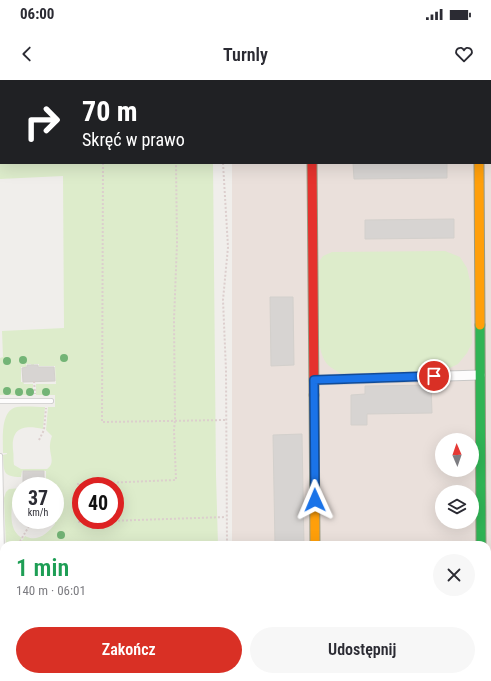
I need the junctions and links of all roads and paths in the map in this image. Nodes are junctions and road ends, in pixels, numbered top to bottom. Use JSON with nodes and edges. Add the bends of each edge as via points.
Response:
{"nodes":[{"id":1,"x":103,"y":164,"type":"edge"},
{"id":2,"x":176,"y":164,"type":"edge"},
{"id":3,"x":223,"y":164,"type":"edge"},
{"id":4,"x":312,"y":164,"type":"edge"},
{"id":5,"x":478,"y":164,"type":"edge"},
{"id":6,"x":480,"y":375,"type":"junction"},
{"id":7,"x":314,"y":380,"type":"junction"},
{"id":8,"x":34,"y":382,"type":"dead end"},
{"id":9,"x":0,"y":401,"type":"edge"},
{"id":10,"x":35,"y":401,"type":"junction"},
{"id":11,"x":49,"y":401,"type":"joint"},
{"id":12,"x":175,"y":420,"type":"junction"},
{"id":13,"x":226,"y":420,"type":"junction"},
{"id":14,"x":39,"y":440,"type":"dead end"},
{"id":15,"x":0,"y":456,"type":"edge"},
{"id":16,"x":124,"y":482,"type":"edge"},
{"id":17,"x":226,"y":517,"type":"junction"},
{"id":18,"x":124,"y":520,"type":"edge"},
{"id":19,"x":27,"y":529,"type":"edge"},
{"id":20,"x":1,"y":541,"type":"edge"},
{"id":21,"x":20,"y":541,"type":"edge"},
{"id":22,"x":226,"y":541,"type":"edge"},
{"id":23,"x":315,"y":541,"type":"edge"},
{"id":24,"x":481,"y":541,"type":"edge"}],
"edges":[{"from":1,"to":12,"type":"path","via":[[102,422]]},
{"from":2,"to":12,"type":"path"},
{"from":3,"to":13,"type":"path","via":[[228,247],[223,300]]},
{"from":4,"to":7,"type":"street"},
{"from":5,"to":6,"type":"street"},
{"from":6,"to":7,"type":"street"},
{"from":6,"to":24,"type":"street"},
{"from":7,"to":23,"type":"street"},
{"from":8,"to":10,"type":"path"},
{"from":9,"to":10,"type":"lane"},
{"from":10,"to":11,"type":"lane"},
{"from":11,"to":14,"type":"path","via":[[44,430]]},
{"from":12,"to":13,"type":"path"},
{"from":12,"to":16,"type":"path","via":[[176,480]]},
{"from":13,"to":17,"type":"path"},
{"from":15,"to":20,"type":"lane"},
{"from":17,"to":18,"type":"path"},
{"from":17,"to":22,"type":"path"},
{"from":19,"to":21,"type":"path"}]}
